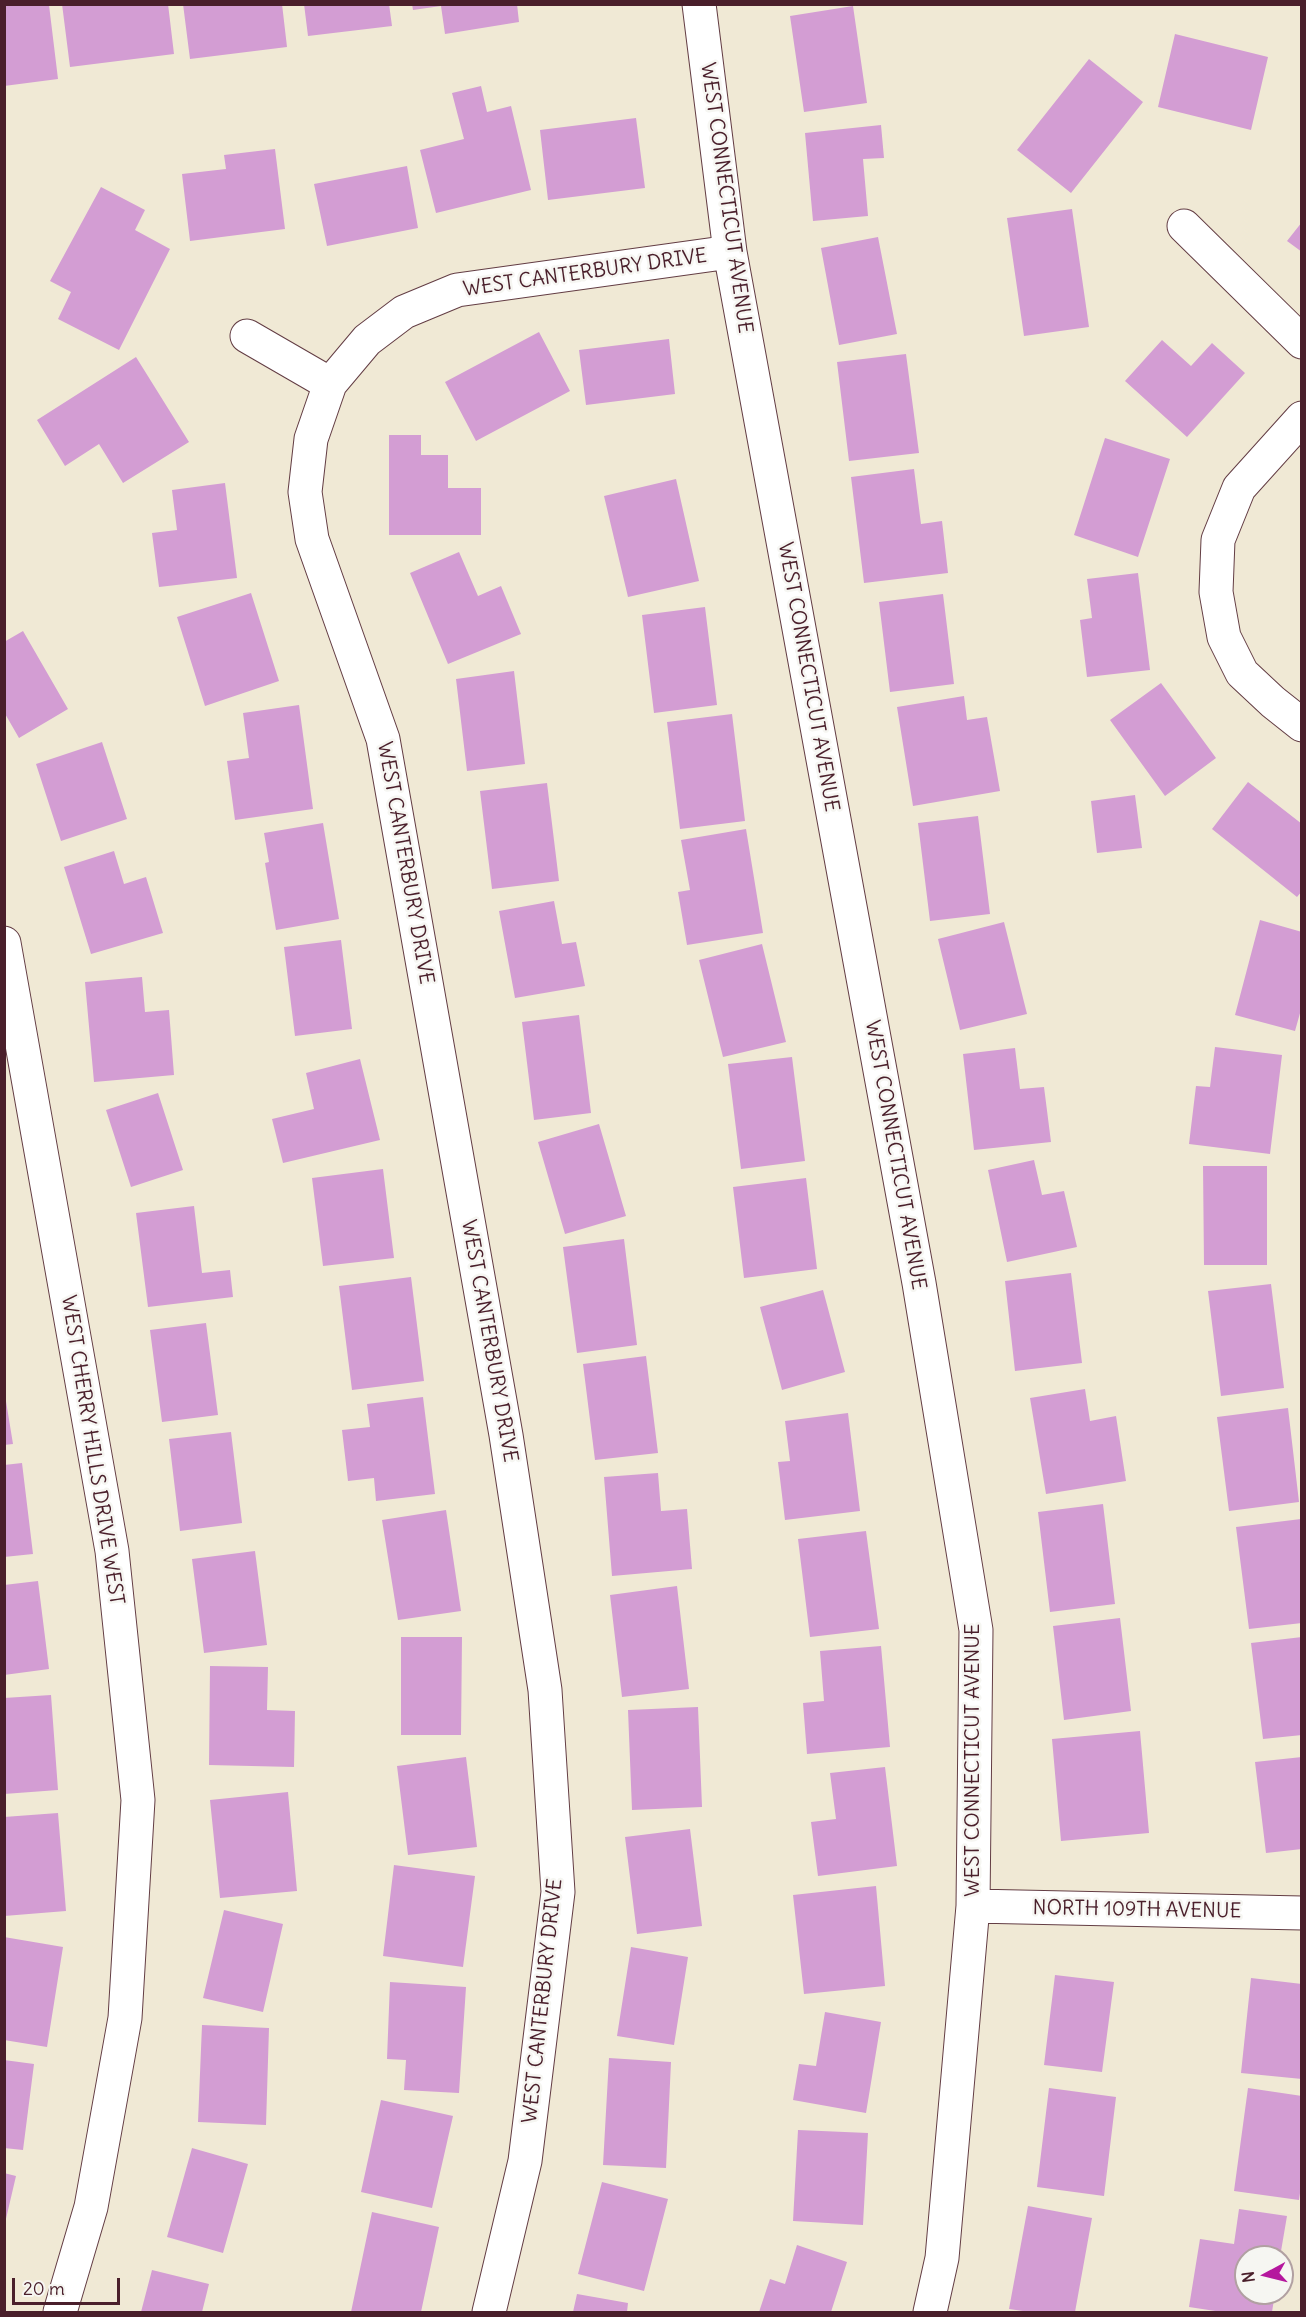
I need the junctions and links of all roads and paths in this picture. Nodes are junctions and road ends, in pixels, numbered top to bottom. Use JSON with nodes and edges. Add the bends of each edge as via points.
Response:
{"nodes":[{"id":1,"x":699,"y":4,"type":"edge"},
{"id":2,"x":1184,"y":226,"type":"dead end"},
{"id":3,"x":730,"y":252,"type":"junction"},
{"id":4,"x":247,"y":336,"type":"dead end"},
{"id":5,"x":1302,"y":342,"type":"edge"},
{"id":6,"x":330,"y":384,"type":"junction"},
{"id":7,"x":1302,"y":418,"type":"edge"},
{"id":8,"x":1302,"y":725,"type":"edge"},
{"id":9,"x":4,"y":944,"type":"edge"},
{"id":10,"x":973,"y":1906,"type":"junction"},
{"id":11,"x":1302,"y":1913,"type":"edge"},
{"id":12,"x":60,"y":2313,"type":"edge"},
{"id":13,"x":489,"y":2313,"type":"edge"},
{"id":14,"x":930,"y":2313,"type":"edge"}],
"edges":[{"from":1,"to":3,"type":"street","name":"WEST CONNECTICUT AVENUE"},
{"from":2,"to":5,"type":"street"},
{"from":3,"to":6,"type":"street","name":"WEST CANTERBURY DRIVE","via":[[457,290],[404,312],[367,340]]},
{"from":3,"to":10,"type":"street","name":"WEST CONNECTICUT AVENUE","via":[[918,1283],[976,1630]]},
{"from":4,"to":6,"type":"street"},
{"from":6,"to":13,"type":"street","name":"WEST CANTERBURY DRIVE","via":[[311,440],[305,492],[312,539],[383,739],[506,1435],[545,1690],[558,1892],[525,2161]]},
{"from":7,"to":8,"type":"street","via":[[1239,489],[1218,540],[1216,592],[1224,637],[1242,673]]},
{"from":9,"to":12,"type":"street","name":"WEST CHERRY HILLS DRIVE WEST","via":[[112,1551],[138,1800],[125,2018],[91,2207]]},
{"from":10,"to":11,"type":"street","name":"NORTH 109TH AVENUE"},
{"from":10,"to":14,"type":"street","name":"WEST CONNECTICUT AVENUE","via":[[942,2259]]}]}
